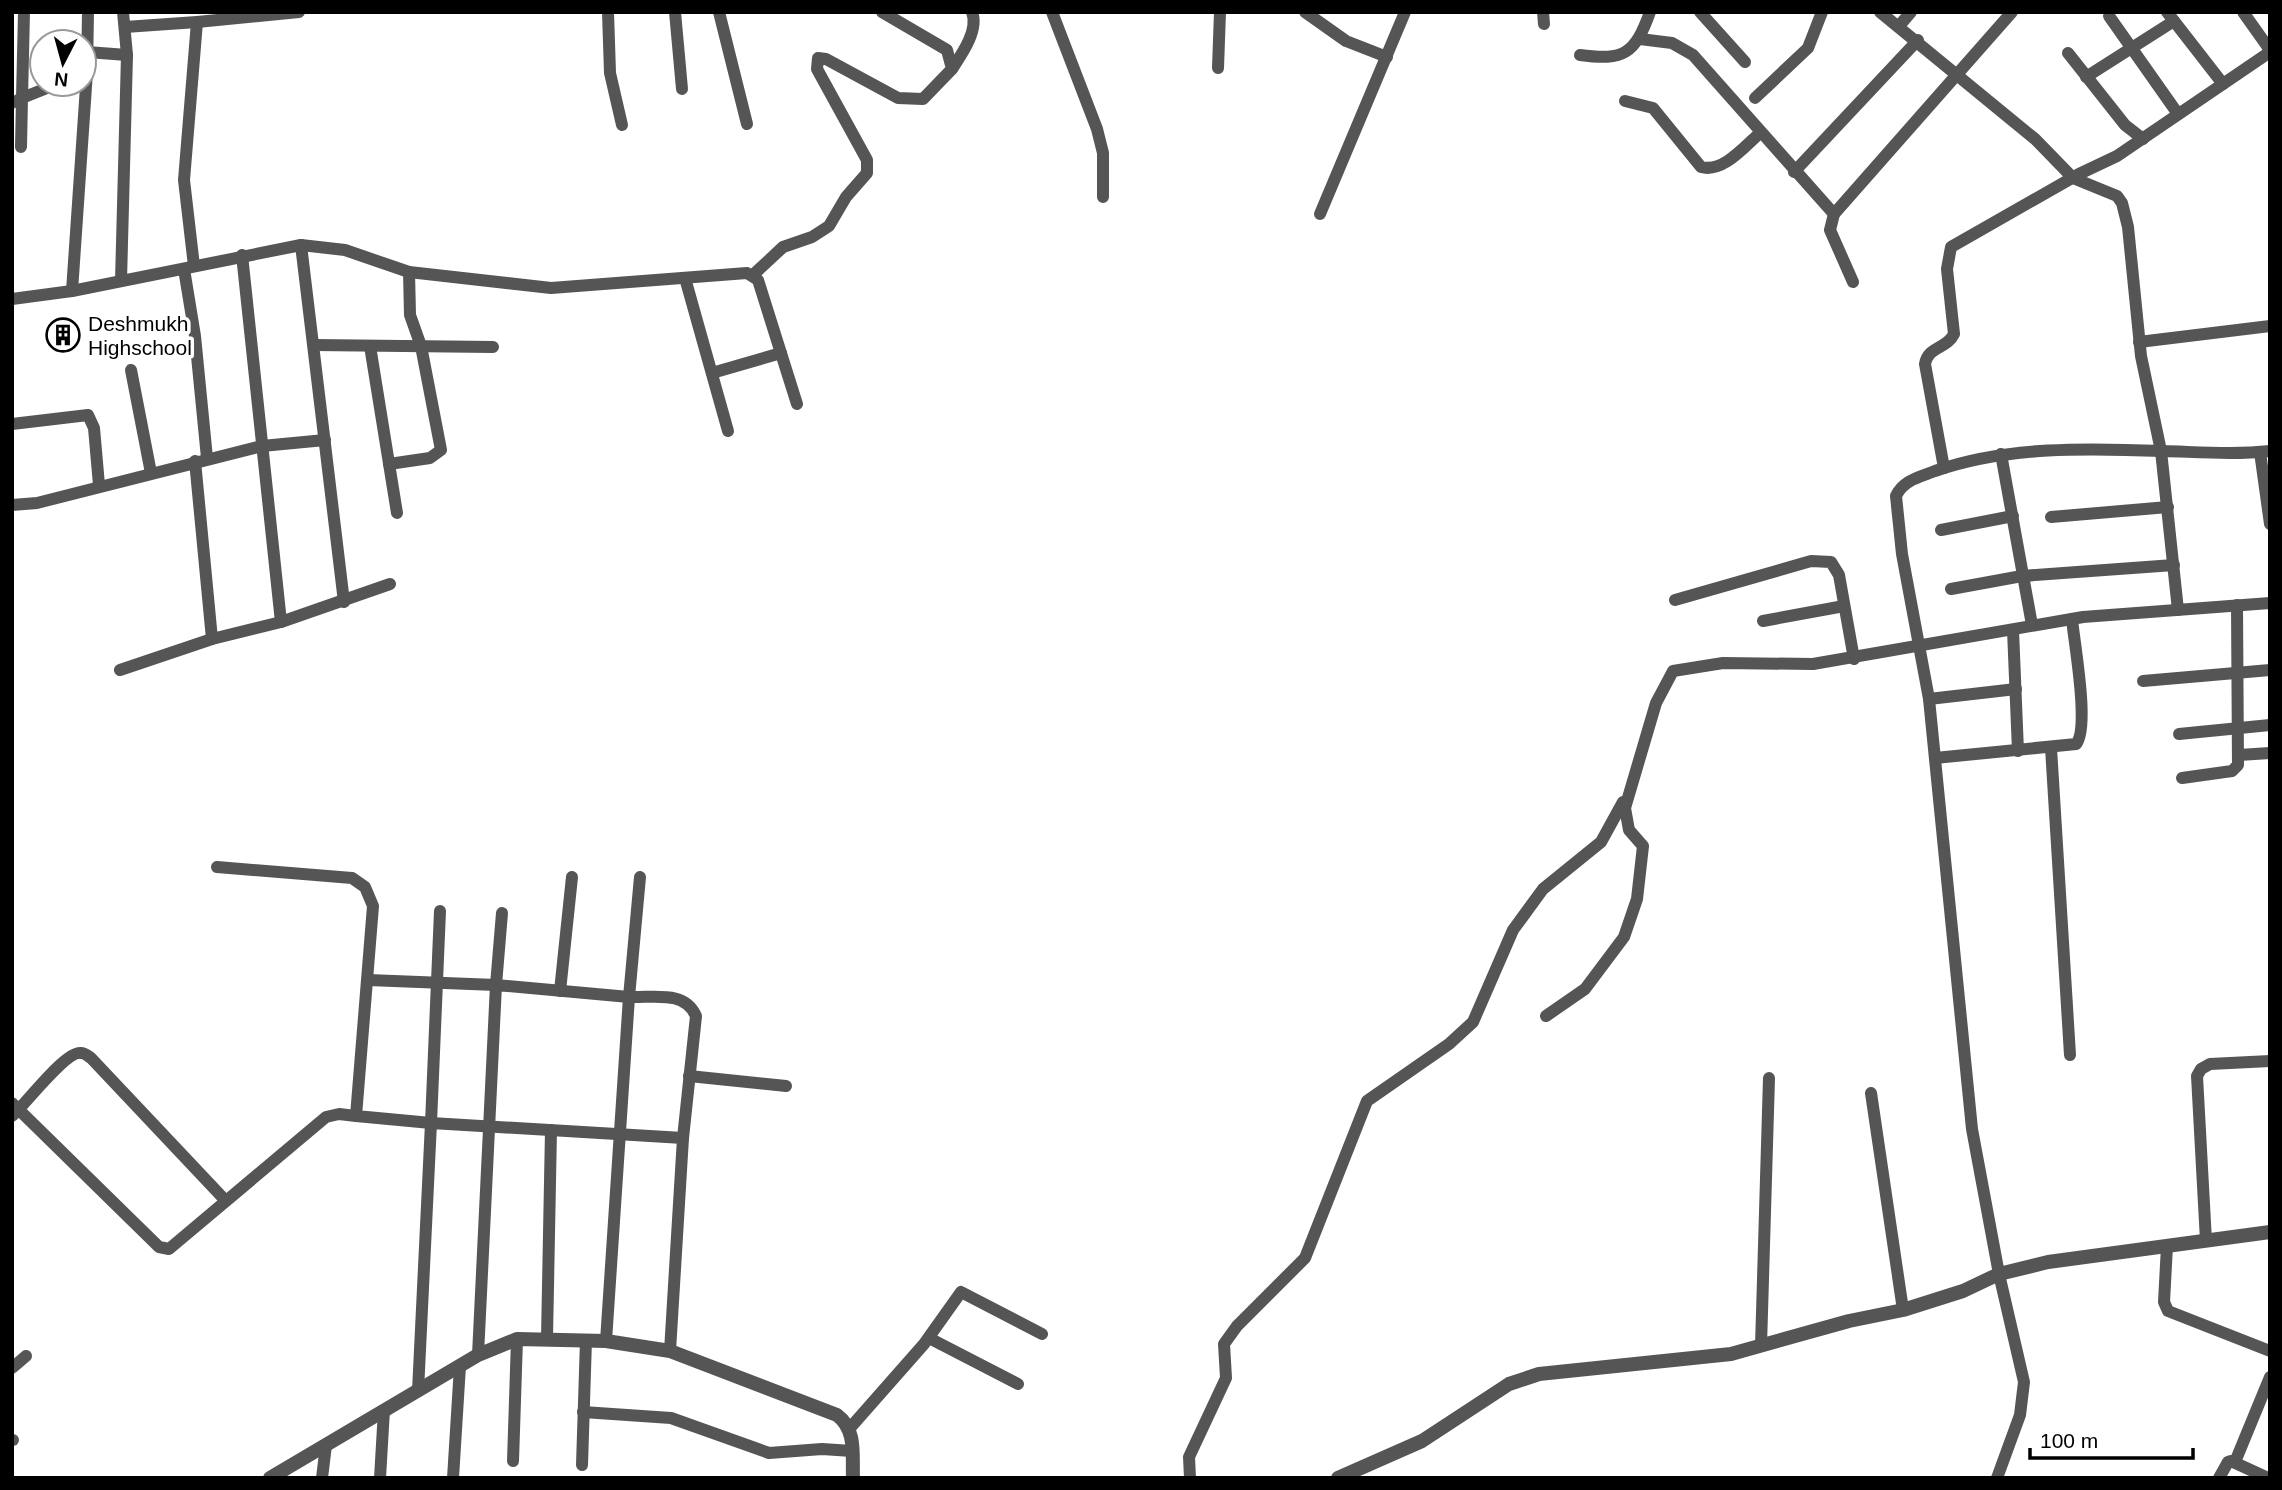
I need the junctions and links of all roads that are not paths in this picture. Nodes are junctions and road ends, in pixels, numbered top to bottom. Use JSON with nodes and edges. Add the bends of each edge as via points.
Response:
{"nodes":[{"id":1,"x":24,"y":12,"type":"edge"},
{"id":2,"x":123,"y":12,"type":"edge"},
{"id":3,"x":297,"y":12,"type":"edge"},
{"id":4,"x":608,"y":12,"type":"edge"},
{"id":5,"x":675,"y":12,"type":"edge"},
{"id":6,"x":719,"y":12,"type":"edge"},
{"id":7,"x":882,"y":12,"type":"edge"},
{"id":8,"x":972,"y":12,"type":"edge"},
{"id":9,"x":1052,"y":12,"type":"edge"},
{"id":10,"x":1220,"y":12,"type":"edge"},
{"id":11,"x":1305,"y":12,"type":"edge"},
{"id":12,"x":1405,"y":12,"type":"edge"},
{"id":13,"x":1650,"y":12,"type":"edge"},
{"id":14,"x":1700,"y":12,"type":"edge"},
{"id":15,"x":1822,"y":12,"type":"edge"},
{"id":16,"x":1880,"y":12,"type":"edge"},
{"id":17,"x":1911,"y":12,"type":"edge"},
{"id":18,"x":2012,"y":12,"type":"edge"},
{"id":19,"x":2243,"y":12,"type":"edge"},
{"id":20,"x":2109,"y":16,"type":"dead end"},
{"id":21,"x":2171,"y":17,"type":"edge"},
{"id":22,"x":197,"y":22,"type":"junction"},
{"id":23,"x":1899,"y":26,"type":"junction"},
{"id":24,"x":125,"y":27,"type":"junction"},
{"id":25,"x":1640,"y":39,"type":"junction"},
{"id":26,"x":1918,"y":40,"type":"junction"},
{"id":27,"x":2130,"y":47,"type":"junction"},
{"id":28,"x":2270,"y":51,"type":"edge"},
{"id":29,"x":98,"y":53,"type":"edge"},
{"id":30,"x":2068,"y":53,"type":"dead end"},
{"id":31,"x":127,"y":55,"type":"junction"},
{"id":32,"x":1580,"y":55,"type":"dead end"},
{"id":33,"x":1387,"y":57,"type":"junction"},
{"id":34,"x":1745,"y":62,"type":"dead end"},
{"id":35,"x":1218,"y":68,"type":"dead end"},
{"id":36,"x":952,"y":69,"type":"junction"},
{"id":37,"x":1957,"y":76,"type":"junction"},
{"id":38,"x":2086,"y":77,"type":"junction"},
{"id":39,"x":2223,"y":84,"type":"junction"},
{"id":40,"x":682,"y":89,"type":"dead end"},
{"id":41,"x":84,"y":98,"type":"edge"},
{"id":42,"x":1755,"y":98,"type":"dead end"},
{"id":43,"x":17,"y":101,"type":"edge"},
{"id":44,"x":1625,"y":101,"type":"dead end"},
{"id":45,"x":2178,"y":114,"type":"junction"},
{"id":46,"x":747,"y":124,"type":"dead end"},
{"id":47,"x":622,"y":125,"type":"dead end"},
{"id":48,"x":1760,"y":133,"type":"junction"},
{"id":49,"x":2143,"y":139,"type":"junction"},
{"id":50,"x":21,"y":147,"type":"dead end"},
{"id":51,"x":1794,"y":172,"type":"junction"},
{"id":52,"x":2073,"y":178,"type":"junction"},
{"id":53,"x":1103,"y":197,"type":"dead end"},
{"id":54,"x":1320,"y":214,"type":"dead end"},
{"id":55,"x":1834,"y":214,"type":"junction"},
{"id":56,"x":301,"y":245,"type":"junction"},
{"id":57,"x":242,"y":255,"type":"junction"},
{"id":58,"x":189,"y":268,"type":"junction"},
{"id":59,"x":409,"y":272,"type":"junction"},
{"id":60,"x":753,"y":275,"type":"junction"},
{"id":61,"x":685,"y":278,"type":"junction"},
{"id":62,"x":121,"y":281,"type":"junction"},
{"id":63,"x":1853,"y":282,"type":"dead end"},
{"id":64,"x":72,"y":292,"type":"junction"},
{"id":65,"x":12,"y":299,"type":"edge"},
{"id":66,"x":2270,"y":326,"type":"edge"},
{"id":67,"x":2139,"y":342,"type":"junction"},
{"id":68,"x":314,"y":345,"type":"junction"},
{"id":69,"x":370,"y":346,"type":"junction"},
{"id":70,"x":421,"y":346,"type":"junction"},
{"id":71,"x":493,"y":347,"type":"dead end"},
{"id":72,"x":781,"y":353,"type":"junction"},
{"id":73,"x":131,"y":370,"type":"dead end"},
{"id":74,"x":712,"y":373,"type":"junction"},
{"id":75,"x":797,"y":404,"type":"dead end"},
{"id":76,"x":12,"y":424,"type":"edge"},
{"id":77,"x":728,"y":431,"type":"dead end"},
{"id":78,"x":325,"y":440,"type":"junction"},
{"id":79,"x":262,"y":446,"type":"junction"},
{"id":80,"x":2161,"y":451,"type":"junction"},
{"id":81,"x":2265,"y":451,"type":"edge"},
{"id":82,"x":2001,"y":454,"type":"junction"},
{"id":83,"x":201,"y":460,"type":"junction"},
{"id":84,"x":389,"y":464,"type":"junction"},
{"id":85,"x":1944,"y":468,"type":"junction"},
{"id":86,"x":151,"y":473,"type":"junction"},
{"id":87,"x":99,"y":485,"type":"junction"},
{"id":88,"x":12,"y":505,"type":"edge"},
{"id":89,"x":2168,"y":507,"type":"junction"},
{"id":90,"x":397,"y":513,"type":"dead end"},
{"id":91,"x":2013,"y":516,"type":"junction"},
{"id":92,"x":2051,"y":517,"type":"dead end"},
{"id":93,"x":2270,"y":524,"type":"edge"},
{"id":94,"x":1941,"y":530,"type":"dead end"},
{"id":95,"x":2174,"y":565,"type":"junction"},
{"id":96,"x":2022,"y":576,"type":"junction"},
{"id":97,"x":390,"y":584,"type":"dead end"},
{"id":98,"x":1951,"y":589,"type":"dead end"},
{"id":99,"x":1675,"y":600,"type":"dead end"},
{"id":100,"x":344,"y":602,"type":"junction"},
{"id":101,"x":2270,"y":603,"type":"edge"},
{"id":102,"x":2236,"y":605,"type":"junction"},
{"id":103,"x":1844,"y":606,"type":"junction"},
{"id":104,"x":2178,"y":610,"type":"junction"},
{"id":105,"x":2072,"y":619,"type":"junction"},
{"id":106,"x":1763,"y":621,"type":"dead end"},
{"id":107,"x":281,"y":622,"type":"junction"},
{"id":108,"x":2032,"y":625,"type":"junction"},
{"id":109,"x":2013,"y":630,"type":"junction"},
{"id":110,"x":212,"y":639,"type":"junction"},
{"id":111,"x":1921,"y":648,"type":"junction"},
{"id":112,"x":1854,"y":659,"type":"junction"},
{"id":113,"x":120,"y":670,"type":"dead end"},
{"id":114,"x":2270,"y":670,"type":"edge"},
{"id":115,"x":2235,"y":671,"type":"junction"},
{"id":116,"x":2143,"y":681,"type":"dead end"},
{"id":117,"x":2016,"y":690,"type":"junction"},
{"id":118,"x":1929,"y":699,"type":"junction"},
{"id":119,"x":2270,"y":725,"type":"edge"},
{"id":120,"x":2238,"y":727,"type":"junction"},
{"id":121,"x":2179,"y":734,"type":"dead end"},
{"id":122,"x":2051,"y":748,"type":"junction"},
{"id":123,"x":2018,"y":751,"type":"junction"},
{"id":124,"x":2270,"y":753,"type":"edge"},
{"id":125,"x":2239,"y":755,"type":"junction"},
{"id":126,"x":1935,"y":758,"type":"junction"},
{"id":127,"x":2182,"y":778,"type":"dead end"},
{"id":128,"x":1628,"y":795,"type":"junction"},
{"id":129,"x":217,"y":867,"type":"dead end"},
{"id":130,"x":572,"y":877,"type":"dead end"},
{"id":131,"x":640,"y":877,"type":"dead end"},
{"id":132,"x":440,"y":911,"type":"dead end"},
{"id":133,"x":502,"y":913,"type":"dead end"},
{"id":134,"x":368,"y":980,"type":"junction"},
{"id":135,"x":436,"y":982,"type":"junction"},
{"id":136,"x":496,"y":985,"type":"junction"},
{"id":137,"x":561,"y":991,"type":"junction"},
{"id":138,"x":629,"y":997,"type":"junction"},
{"id":139,"x":1546,"y":1016,"type":"dead end"},
{"id":140,"x":2070,"y":1055,"type":"dead end"},
{"id":141,"x":2270,"y":1061,"type":"edge"},
{"id":142,"x":688,"y":1076,"type":"junction"},
{"id":143,"x":1769,"y":1078,"type":"dead end"},
{"id":144,"x":786,"y":1086,"type":"dead end"},
{"id":145,"x":1871,"y":1093,"type":"dead end"},
{"id":146,"x":15,"y":1110,"type":"edge"},
{"id":147,"x":356,"y":1116,"type":"junction"},
{"id":148,"x":431,"y":1124,"type":"junction"},
{"id":149,"x":490,"y":1127,"type":"junction"},
{"id":150,"x":551,"y":1130,"type":"junction"},
{"id":151,"x":619,"y":1134,"type":"junction"},
{"id":152,"x":682,"y":1138,"type":"junction"},
{"id":153,"x":225,"y":1200,"type":"junction"},
{"id":154,"x":2270,"y":1232,"type":"edge"},
{"id":155,"x":2206,"y":1241,"type":"junction"},
{"id":156,"x":2167,"y":1246,"type":"junction"},
{"id":157,"x":1999,"y":1273,"type":"junction"},
{"id":158,"x":1903,"y":1310,"type":"junction"},
{"id":159,"x":1042,"y":1334,"type":"dead end"},
{"id":160,"x":547,"y":1338,"type":"junction"},
{"id":161,"x":929,"y":1338,"type":"junction"},
{"id":162,"x":517,"y":1339,"type":"junction"},
{"id":163,"x":586,"y":1340,"type":"junction"},
{"id":164,"x":606,"y":1341,"type":"junction"},
{"id":165,"x":1761,"y":1346,"type":"junction"},
{"id":166,"x":670,"y":1351,"type":"junction"},
{"id":167,"x":2270,"y":1351,"type":"edge"},
{"id":168,"x":478,"y":1355,"type":"junction"},
{"id":169,"x":26,"y":1356,"type":"dead end"},
{"id":170,"x":460,"y":1366,"type":"junction"},
{"id":171,"x":12,"y":1368,"type":"edge"},
{"id":172,"x":2270,"y":1377,"type":"edge"},
{"id":173,"x":1018,"y":1384,"type":"dead end"},
{"id":174,"x":418,"y":1391,"type":"junction"},
{"id":175,"x":384,"y":1410,"type":"junction"},
{"id":176,"x":2256,"y":1411,"type":"junction"},
{"id":177,"x":583,"y":1412,"type":"junction"},
{"id":178,"x":2270,"y":1416,"type":"edge"},
{"id":179,"x":849,"y":1428,"type":"junction"},
{"id":180,"x":326,"y":1445,"type":"junction"},
{"id":181,"x":852,"y":1451,"type":"junction"},
{"id":182,"x":513,"y":1461,"type":"dead end"},
{"id":183,"x":2235,"y":1462,"type":"junction"},
{"id":184,"x":582,"y":1465,"type":"dead end"},
{"id":185,"x":270,"y":1478,"type":"edge"},
{"id":186,"x":322,"y":1478,"type":"edge"},
{"id":187,"x":380,"y":1478,"type":"edge"},
{"id":188,"x":453,"y":1478,"type":"edge"},
{"id":189,"x":853,"y":1478,"type":"edge"},
{"id":190,"x":1190,"y":1478,"type":"edge"},
{"id":191,"x":1338,"y":1478,"type":"edge"},
{"id":192,"x":1997,"y":1478,"type":"edge"},
{"id":193,"x":2219,"y":1478,"type":"edge"},
{"id":194,"x":2268,"y":1478,"type":"edge"}],
"edges":[{"from":1,"to":43,"type":"street"},
{"from":2,"to":24,"type":"street"},
{"from":3,"to":22,"type":"street"},
{"from":4,"to":47,"type":"street","via":[[610,74]]},
{"from":5,"to":40,"type":"street"},
{"from":6,"to":46,"type":"street"},
{"from":7,"to":36,"type":"street","via":[[947,50]]},
{"from":8,"to":36,"type":"street","via":[[965,49]]},
{"from":9,"to":53,"type":"street","via":[[1097,129],[1103,153]]},
{"from":10,"to":35,"type":"street"},
{"from":11,"to":33,"type":"street","via":[[1346,41]]},
{"from":12,"to":33,"type":"street"},
{"from":13,"to":25,"type":"street"},
{"from":14,"to":34,"type":"street"},
{"from":15,"to":42,"type":"street","via":[[1808,48]]},
{"from":16,"to":23,"type":"street"},
{"from":17,"to":23,"type":"street"},
{"from":18,"to":37,"type":"street"},
{"from":19,"to":28,"type":"street"},
{"from":20,"to":27,"type":"street"},
{"from":21,"to":27,"type":"street"},
{"from":21,"to":39,"type":"street"},
{"from":22,"to":24,"type":"street"},
{"from":22,"to":58,"type":"street","via":[[184,180]]},
{"from":23,"to":26,"type":"street"},
{"from":24,"to":31,"type":"street"},
{"from":25,"to":32,"type":"street","via":[[1615,57]]},
{"from":25,"to":48,"type":"street","via":[[1672,43],[1693,55]]},
{"from":26,"to":37,"type":"street"},
{"from":26,"to":51,"type":"street"},
{"from":27,"to":38,"type":"street"},
{"from":27,"to":45,"type":"street"},
{"from":28,"to":39,"type":"street"},
{"from":29,"to":31,"type":"street"},
{"from":30,"to":38,"type":"street"},
{"from":31,"to":62,"type":"street"},
{"from":33,"to":54,"type":"street"},
{"from":36,"to":60,"type":"street","via":[[923,99],[907,100],[818,58],[817,69],[867,160],[867,173],[829,226],[783,247]]},
{"from":37,"to":52,"type":"street","via":[[2035,139]]},
{"from":37,"to":55,"type":"street"},
{"from":38,"to":49,"type":"street","via":[[2125,125]]},
{"from":39,"to":45,"type":"street"},
{"from":41,"to":64,"type":"street"},
{"from":43,"to":50,"type":"street"},
{"from":44,"to":48,"type":"street","via":[[1653,108],[1707,169],[1719,167]]},
{"from":45,"to":49,"type":"street"},
{"from":48,"to":51,"type":"street"},
{"from":49,"to":52,"type":"street"},
{"from":51,"to":55,"type":"street"},
{"from":52,"to":67,"type":"street","via":[[2117,196],[2122,203]]},
{"from":52,"to":85,"type":"street","via":[[1951,247],[1947,270],[1954,334],[1930,352],[1925,364]]},
{"from":55,"to":63,"type":"street","via":[[1830,230]]},
{"from":56,"to":57,"type":"street"},
{"from":56,"to":59,"type":"street","via":[[345,250]]},
{"from":56,"to":68,"type":"street"},
{"from":57,"to":58,"type":"street"},
{"from":57,"to":79,"type":"street"},
{"from":58,"to":62,"type":"street"},
{"from":58,"to":83,"type":"street"},
{"from":59,"to":61,"type":"street","via":[[551,288]]},
{"from":59,"to":70,"type":"street","via":[[410,315]]},
{"from":60,"to":61,"type":"street","via":[[737,272]]},
{"from":60,"to":72,"type":"street"},
{"from":61,"to":74,"type":"street"},
{"from":62,"to":64,"type":"street"},
{"from":64,"to":65,"type":"street"},
{"from":66,"to":67,"type":"street"},
{"from":67,"to":80,"type":"street"},
{"from":68,"to":69,"type":"street"},
{"from":68,"to":78,"type":"street"},
{"from":69,"to":70,"type":"street"},
{"from":69,"to":84,"type":"street"},
{"from":70,"to":71,"type":"street"},
{"from":70,"to":84,"type":"street","via":[[441,450],[430,458]]},
{"from":72,"to":74,"type":"street"},
{"from":72,"to":75,"type":"street"},
{"from":73,"to":86,"type":"street"},
{"from":74,"to":77,"type":"street"},
{"from":76,"to":87,"type":"street","via":[[88,415],[94,428]]},
{"from":78,"to":79,"type":"street"},
{"from":78,"to":100,"type":"street"},
{"from":79,"to":83,"type":"street"},
{"from":79,"to":107,"type":"street"},
{"from":80,"to":81,"type":"street"},
{"from":80,"to":82,"type":"street","via":[[2027,450]]},
{"from":80,"to":89,"type":"street"},
{"from":81,"to":93,"type":"street"},
{"from":82,"to":85,"type":"street"},
{"from":82,"to":91,"type":"street"},
{"from":83,"to":86,"type":"street"},
{"from":83,"to":110,"type":"street"},
{"from":84,"to":90,"type":"street"},
{"from":85,"to":111,"type":"street","via":[[1904,485],[1894,502]]},
{"from":86,"to":87,"type":"street"},
{"from":87,"to":88,"type":"street","via":[[37,503]]},
{"from":89,"to":92,"type":"street"},
{"from":89,"to":95,"type":"street"},
{"from":91,"to":94,"type":"street"},
{"from":91,"to":96,"type":"street"},
{"from":95,"to":96,"type":"street"},
{"from":95,"to":104,"type":"street"},
{"from":96,"to":98,"type":"street"},
{"from":96,"to":108,"type":"street"},
{"from":97,"to":100,"type":"street"},
{"from":99,"to":103,"type":"street","via":[[1818,560],[1835,565]]},
{"from":100,"to":107,"type":"street"},
{"from":101,"to":102,"type":"street"},
{"from":102,"to":104,"type":"street"},
{"from":102,"to":115,"type":"street"},
{"from":103,"to":106,"type":"street"},
{"from":103,"to":112,"type":"street"},
{"from":104,"to":105,"type":"street"},
{"from":105,"to":108,"type":"street"},
{"from":105,"to":122,"type":"street","via":[[2082,732],[2070,747]]},
{"from":107,"to":110,"type":"street"},
{"from":108,"to":109,"type":"street"},
{"from":109,"to":111,"type":"street"},
{"from":109,"to":117,"type":"street"},
{"from":110,"to":113,"type":"street"},
{"from":111,"to":112,"type":"street"},
{"from":111,"to":118,"type":"street"},
{"from":112,"to":128,"type":"street","via":[[1794,666],[1723,663],[1674,671],[1656,703]]},
{"from":114,"to":115,"type":"street"},
{"from":115,"to":116,"type":"street"},
{"from":115,"to":120,"type":"street"},
{"from":117,"to":118,"type":"street"},
{"from":117,"to":123,"type":"street"},
{"from":118,"to":126,"type":"street"},
{"from":119,"to":120,"type":"street"},
{"from":120,"to":121,"type":"street"},
{"from":120,"to":125,"type":"street"},
{"from":122,"to":123,"type":"street"},
{"from":122,"to":140,"type":"street"},
{"from":123,"to":126,"type":"street"},
{"from":124,"to":125,"type":"street"},
{"from":125,"to":127,"type":"street","via":[[2232,771]]},
{"from":126,"to":157,"type":"street","via":[[1972,1129]]},
{"from":128,"to":139,"type":"street","via":[[1625,821],[1643,846],[1629,926],[1585,989]]},
{"from":128,"to":190,"type":"street","via":[[1601,842],[1544,889],[1513,930],[1473,1022],[1367,1101],[1305,1258],[1224,1344],[1226,1378],[1189,1457]]},
{"from":129,"to":134,"type":"street","via":[[352,878],[365,887],[373,906]]},
{"from":130,"to":137,"type":"street"},
{"from":131,"to":138,"type":"street"},
{"from":132,"to":135,"type":"street"},
{"from":133,"to":136,"type":"street"},
{"from":134,"to":135,"type":"street"},
{"from":134,"to":147,"type":"street"},
{"from":135,"to":136,"type":"street"},
{"from":135,"to":148,"type":"street"},
{"from":136,"to":137,"type":"street"},
{"from":136,"to":149,"type":"street"},
{"from":137,"to":138,"type":"street"},
{"from":138,"to":142,"type":"street","via":[[680,998],[691,1003],[696,1016]]},
{"from":138,"to":151,"type":"street"},
{"from":141,"to":155,"type":"street","via":[[2210,1064],[2197,1076]]},
{"from":142,"to":144,"type":"street"},
{"from":142,"to":152,"type":"street"},
{"from":143,"to":165,"type":"street"},
{"from":145,"to":158,"type":"street"},
{"from":146,"to":153,"type":"street","via":[[159,1247],[169,1250],[177,1245]]},
{"from":146,"to":153,"type":"street","via":[[62,1063],[81,1053],[91,1058]]},
{"from":147,"to":148,"type":"street"},
{"from":147,"to":153,"type":"street","via":[[326,1117]]},
{"from":148,"to":149,"type":"street"},
{"from":148,"to":174,"type":"street"},
{"from":149,"to":150,"type":"street"},
{"from":149,"to":168,"type":"street"},
{"from":150,"to":151,"type":"street"},
{"from":150,"to":160,"type":"street"},
{"from":151,"to":152,"type":"street"},
{"from":151,"to":164,"type":"street"},
{"from":152,"to":166,"type":"street"},
{"from":154,"to":155,"type":"street"},
{"from":155,"to":156,"type":"street"},
{"from":156,"to":157,"type":"street","via":[[2081,1256]]},
{"from":156,"to":167,"type":"street","via":[[2164,1302],[2168,1311]]},
{"from":157,"to":158,"type":"street","via":[[1963,1291]]},
{"from":157,"to":192,"type":"street","via":[[2024,1382],[2020,1415]]},
{"from":158,"to":165,"type":"street"},
{"from":159,"to":161,"type":"street","via":[[961,1292]]},
{"from":160,"to":162,"type":"street"},
{"from":160,"to":163,"type":"street"},
{"from":161,"to":173,"type":"street"},
{"from":161,"to":179,"type":"street"},
{"from":162,"to":168,"type":"street"},
{"from":162,"to":182,"type":"street"},
{"from":163,"to":164,"type":"street"},
{"from":163,"to":177,"type":"street"},
{"from":164,"to":166,"type":"street"},
{"from":165,"to":191,"type":"street","via":[[1699,1359],[1539,1374],[1509,1384],[1422,1441]]},
{"from":166,"to":179,"type":"street","via":[[838,1415]]},
{"from":168,"to":170,"type":"street"},
{"from":169,"to":171,"type":"street"},
{"from":170,"to":174,"type":"street"},
{"from":170,"to":188,"type":"street"},
{"from":172,"to":176,"type":"street"},
{"from":174,"to":175,"type":"street"},
{"from":175,"to":180,"type":"street"},
{"from":175,"to":187,"type":"street"},
{"from":176,"to":178,"type":"street"},
{"from":176,"to":183,"type":"street"},
{"from":177,"to":181,"type":"street","via":[[671,1418],[769,1453]]},
{"from":177,"to":184,"type":"street"},
{"from":179,"to":181,"type":"street"},
{"from":180,"to":185,"type":"street"},
{"from":180,"to":186,"type":"street"},
{"from":181,"to":189,"type":"street"},
{"from":183,"to":193,"type":"street","via":[[2228,1462]]},
{"from":183,"to":194,"type":"street"}]}
